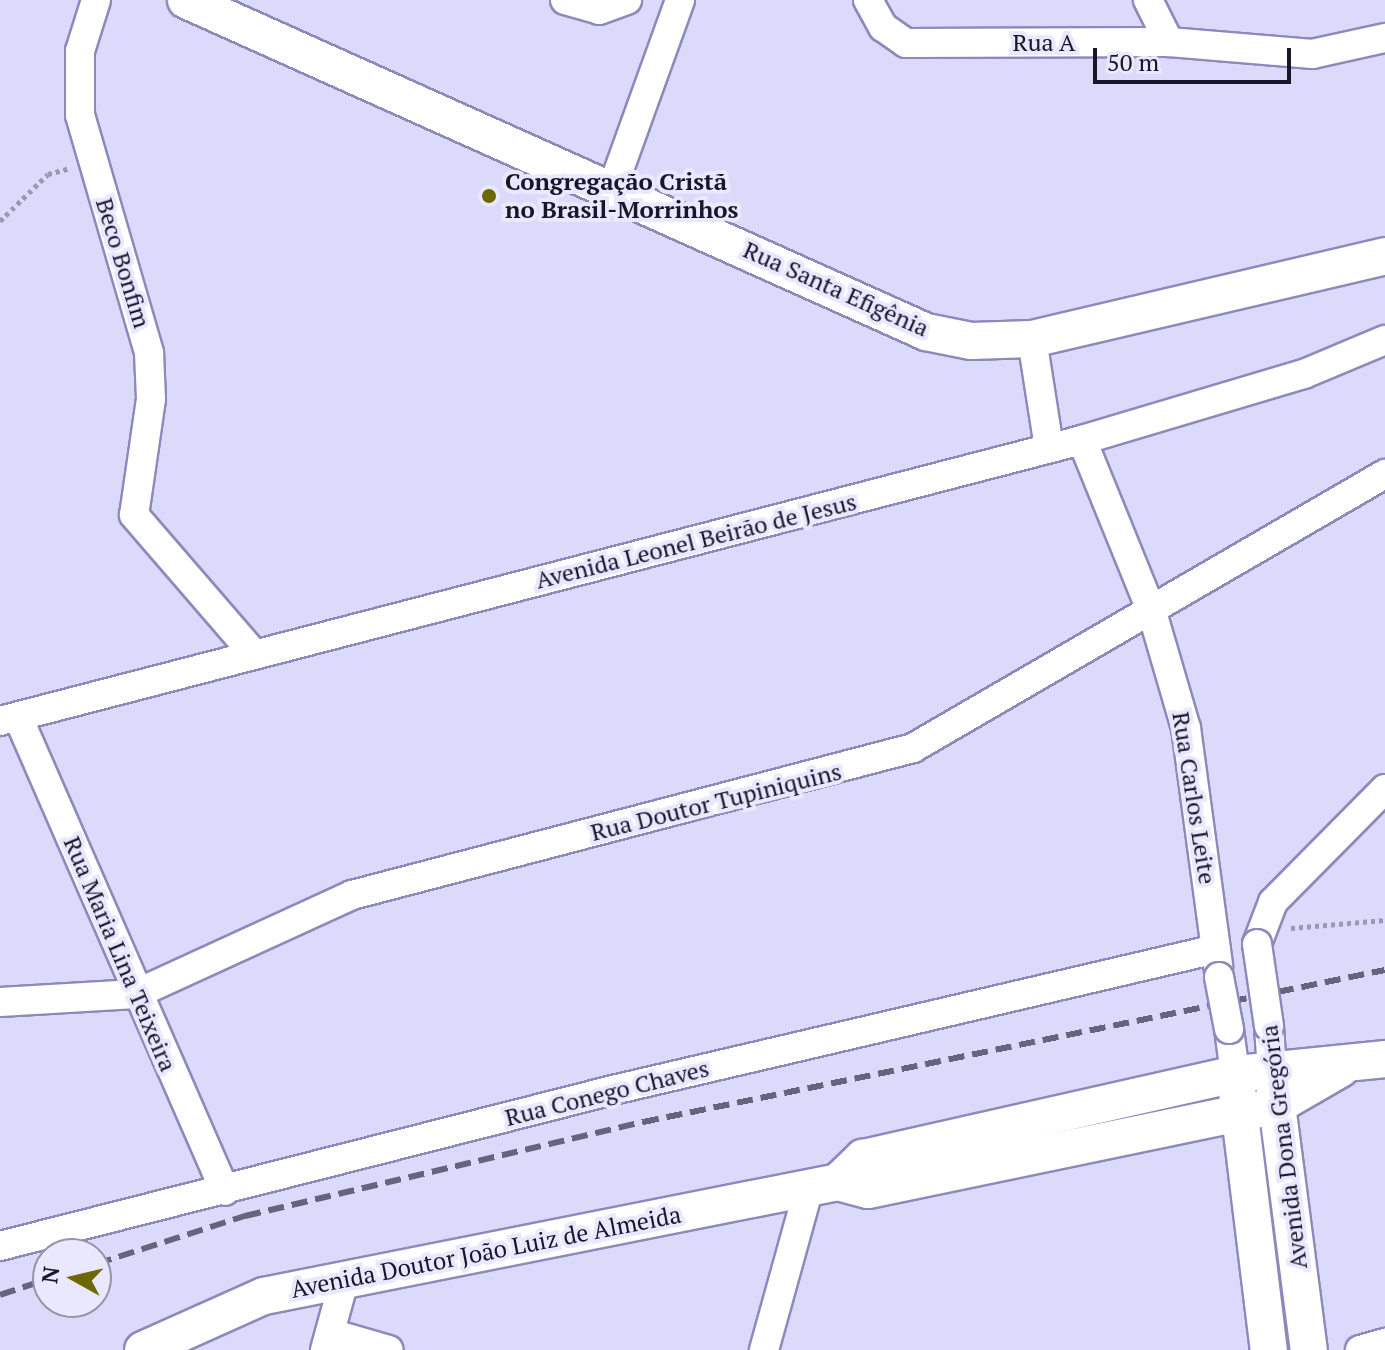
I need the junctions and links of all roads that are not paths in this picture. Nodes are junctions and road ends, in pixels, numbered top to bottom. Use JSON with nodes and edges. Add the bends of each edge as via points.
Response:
{"nodes":[{"id":1,"x":96,"y":0,"type":"edge"},
{"id":2,"x":186,"y":0,"type":"edge"},
{"id":3,"x":565,"y":0,"type":"edge"},
{"id":4,"x":627,"y":0,"type":"edge"},
{"id":5,"x":680,"y":0,"type":"edge"},
{"id":6,"x":868,"y":0,"type":"edge"},
{"id":7,"x":1148,"y":0,"type":"edge"},
{"id":8,"x":1385,"y":38,"type":"edge"},
{"id":9,"x":1169,"y":42,"type":"junction"},
{"id":10,"x":612,"y":189,"type":"junction"},
{"id":11,"x":1385,"y":256,"type":"edge"},
{"id":12,"x":1032,"y":339,"type":"junction"},
{"id":13,"x":1385,"y":340,"type":"edge"},
{"id":14,"x":1082,"y":440,"type":"junction"},
{"id":15,"x":1049,"y":448,"type":"junction"},
{"id":16,"x":1385,"y":474,"type":"edge"},
{"id":17,"x":1152,"y":612,"type":"junction"},
{"id":18,"x":254,"y":654,"type":"junction"},
{"id":19,"x":9,"y":719,"type":"edge"},
{"id":20,"x":1385,"y":789,"type":"edge"},
{"id":21,"x":1217,"y":963,"type":"junction"},
{"id":22,"x":136,"y":994,"type":"junction"},
{"id":23,"x":0,"y":1002,"type":"edge"},
{"id":24,"x":1229,"y":1029,"type":"joint"},
{"id":25,"x":1385,"y":1059,"type":"edge"},
{"id":26,"x":1235,"y":1074,"type":"junction"},
{"id":27,"x":1275,"y":1088,"type":"junction"},
{"id":28,"x":1241,"y":1113,"type":"junction"},
{"id":29,"x":824,"y":1185,"type":"junction"},
{"id":30,"x":225,"y":1191,"type":"junction"},
{"id":31,"x":0,"y":1246,"type":"edge"},
{"id":32,"x":344,"y":1281,"type":"junction"},
{"id":33,"x":327,"y":1341,"type":"edge"},
{"id":34,"x":1385,"y":1343,"type":"edge"},
{"id":35,"x":143,"y":1350,"type":"edge"},
{"id":36,"x":389,"y":1350,"type":"edge"},
{"id":37,"x":764,"y":1350,"type":"edge"},
{"id":38,"x":1269,"y":1350,"type":"edge"},
{"id":39,"x":1309,"y":1350,"type":"edge"},
{"id":40,"x":1360,"y":1350,"type":"edge"}],
"edges":[{"from":1,"to":18,"type":"street","name":"Beco Bonfim","via":[[78,79],[91,162],[149,353],[151,399],[134,515]]},
{"from":2,"to":10,"type":"street","name":"Rua Santa Efigênia"},
{"from":3,"to":4,"type":"street","via":[[599,10]]},
{"from":5,"to":10,"type":"street"},
{"from":6,"to":9,"type":"street","name":"Rua A","via":[[893,36],[906,43]]},
{"from":7,"to":9,"type":"street"},
{"from":8,"to":9,"type":"street","name":"Rua A","via":[[1312,54]]},
{"from":10,"to":12,"type":"street","name":"Rua Santa Efigênia","via":[[926,332],[971,341]]},
{"from":11,"to":12,"type":"street","name":"Rua Santa Efigênia"},
{"from":12,"to":15,"type":"street"},
{"from":13,"to":14,"type":"street","name":"Avenida Leonel Beirão de Jesus","via":[[1304,374]]},
{"from":14,"to":15,"type":"street","name":"Avenida Leonel Beirão de Jesus"},
{"from":14,"to":17,"type":"street","name":"Rua Carlos Leite"},
{"from":15,"to":18,"type":"street","name":"Avenida Leonel Beirão de Jesus"},
{"from":16,"to":17,"type":"street","name":"Rua Doutor Tupiniquins"},
{"from":17,"to":21,"type":"street","name":"Rua Carlos Leite","via":[[1186,728]]},
{"from":17,"to":22,"type":"street","name":"Rua Doutor Tupiniquins","via":[[913,748],[352,895]]},
{"from":18,"to":19,"type":"street","name":"Avenida Leonel Beirão de Jesus"},
{"from":19,"to":22,"type":"street","name":"Rua Maria Lina Teixeira"},
{"from":20,"to":27,"type":"street","name":"Avenida Dona Gregória","bridge":true,"via":[[1273,902],[1260,934]]},
{"from":21,"to":24,"type":"street","name":"Rua Carlos Leite","bridge":true},
{"from":21,"to":30,"type":"street","name":"Rua Conego Chaves","via":[[613,1090]]},
{"from":22,"to":23,"type":"street","name":"Rua Doutor Tupiniquins"},
{"from":22,"to":30,"type":"street","name":"Rua Maria Lina Teixeira"},
{"from":24,"to":26,"type":"street","name":"Avenida Dona Gregória"},
{"from":25,"to":27,"type":"street"},
{"from":26,"to":27,"type":"street","name":"Avenida Doutor João Luiz de Almeida"},
{"from":26,"to":28,"type":"street","name":"Avenida Dona Gregória"},
{"from":26,"to":29,"type":"street","name":"Avenida Doutor João Luiz de Almeida","via":[[863,1158]]},
{"from":27,"to":28,"type":"street","name":"Avenida Doutor João Luiz de Almeida"},
{"from":27,"to":39,"type":"street","name":"Avenida Dona Gregória"},
{"from":28,"to":29,"type":"street","name":"Avenida Doutor João Luiz de Almeida","via":[[868,1190]]},
{"from":28,"to":38,"type":"street","name":"Avenida Dona Gregória"},
{"from":29,"to":32,"type":"street","name":"Avenida Doutor João Luiz de Almeida"},
{"from":29,"to":37,"type":"street"},
{"from":30,"to":31,"type":"street","name":"Rua Conego Chaves"},
{"from":32,"to":33,"type":"street"},
{"from":32,"to":35,"type":"street","name":"Avenida Doutor João Luiz de Almeida","via":[[264,1296]]},
{"from":33,"to":36,"type":"street"},
{"from":34,"to":40,"type":"street"}]}
